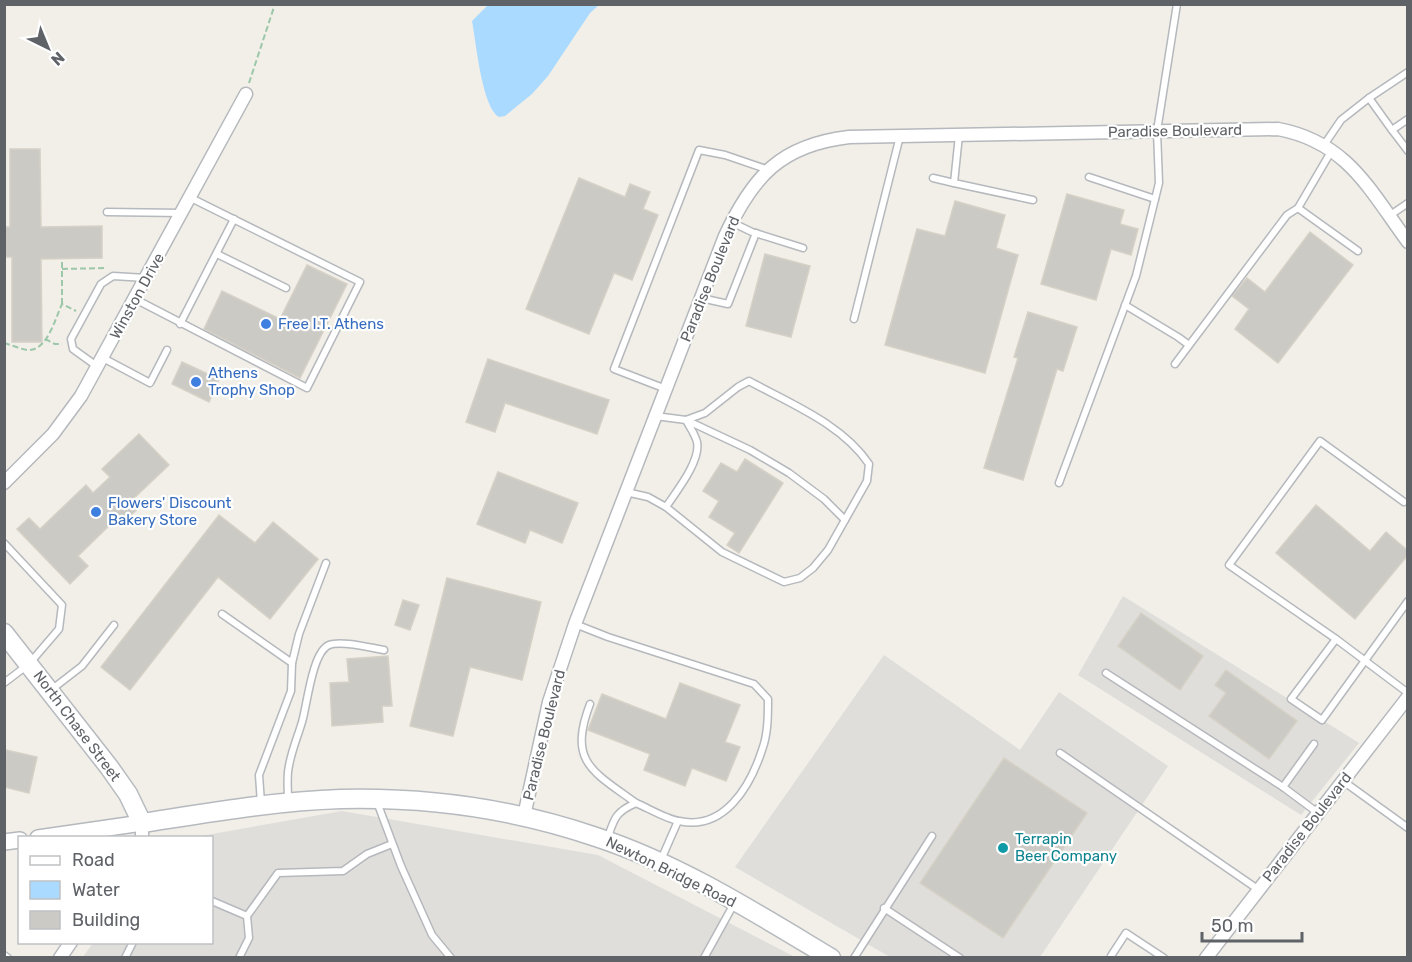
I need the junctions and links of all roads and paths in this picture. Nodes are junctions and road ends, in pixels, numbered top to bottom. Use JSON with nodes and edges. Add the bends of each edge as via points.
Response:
{"nodes":[{"id":1,"x":274,"y":4,"type":"edge"},
{"id":2,"x":1177,"y":4,"type":"edge"},
{"id":3,"x":1407,"y":72,"type":"edge"},
{"id":4,"x":246,"y":94,"type":"joint"},
{"id":5,"x":1369,"y":98,"type":"junction"},
{"id":6,"x":1407,"y":119,"type":"edge"},
{"id":7,"x":1392,"y":130,"type":"junction"},
{"id":8,"x":1157,"y":132,"type":"junction"},
{"id":9,"x":959,"y":135,"type":"junction"},
{"id":10,"x":900,"y":136,"type":"junction"},
{"id":11,"x":1328,"y":148,"type":"junction"},
{"id":12,"x":1407,"y":152,"type":"edge"},
{"id":13,"x":769,"y":170,"type":"junction"},
{"id":14,"x":1089,"y":177,"type":"dead end"},
{"id":15,"x":933,"y":178,"type":"dead end"},
{"id":16,"x":954,"y":183,"type":"junction"},
{"id":17,"x":191,"y":198,"type":"junction"},
{"id":18,"x":1155,"y":199,"type":"junction"},
{"id":19,"x":1033,"y":200,"type":"dead end"},
{"id":20,"x":1407,"y":203,"type":"edge"},
{"id":21,"x":1298,"y":208,"type":"junction"},
{"id":22,"x":107,"y":212,"type":"dead end"},
{"id":23,"x":183,"y":213,"type":"junction"},
{"id":24,"x":1389,"y":216,"type":"junction"},
{"id":25,"x":234,"y":219,"type":"junction"},
{"id":26,"x":731,"y":222,"type":"junction"},
{"id":27,"x":756,"y":233,"type":"junction"},
{"id":28,"x":1407,"y":242,"type":"edge"},
{"id":29,"x":803,"y":248,"type":"dead end"},
{"id":30,"x":1358,"y":251,"type":"dead end"},
{"id":31,"x":217,"y":254,"type":"junction"},
{"id":32,"x":62,"y":261,"type":"dead end"},
{"id":33,"x":62,"y":269,"type":"junction"},
{"id":34,"x":114,"y":276,"type":"junction"},
{"id":35,"x":147,"y":278,"type":"junction"},
{"id":36,"x":286,"y":288,"type":"dead end"},
{"id":37,"x":701,"y":298,"type":"junction"},
{"id":38,"x":135,"y":299,"type":"junction"},
{"id":39,"x":62,"y":304,"type":"junction"},
{"id":40,"x":1125,"y":305,"type":"junction"},
{"id":41,"x":84,"y":315,"type":"junction"},
{"id":42,"x":854,"y":319,"type":"dead end"},
{"id":43,"x":180,"y":324,"type":"junction"},
{"id":44,"x":45,"y":339,"type":"junction"},
{"id":45,"x":4,"y":343,"type":"edge"},
{"id":46,"x":1190,"y":345,"type":"junction"},
{"id":47,"x":73,"y":346,"type":"junction"},
{"id":48,"x":167,"y":350,"type":"dead end"},
{"id":49,"x":100,"y":362,"type":"junction"},
{"id":50,"x":1175,"y":364,"type":"dead end"},
{"id":51,"x":666,"y":389,"type":"junction"},
{"id":52,"x":656,"y":416,"type":"junction"},
{"id":53,"x":686,"y":420,"type":"junction"},
{"id":54,"x":4,"y":483,"type":"edge"},
{"id":55,"x":1059,"y":483,"type":"dead end"},
{"id":56,"x":626,"y":492,"type":"junction"},
{"id":57,"x":1404,"y":502,"type":"dead end"},
{"id":58,"x":666,"y":507,"type":"junction"},
{"id":59,"x":845,"y":520,"type":"junction"},
{"id":60,"x":6,"y":548,"type":"edge"},
{"id":61,"x":326,"y":563,"type":"dead end"},
{"id":62,"x":1407,"y":601,"type":"edge"},
{"id":63,"x":222,"y":614,"type":"dead end"},
{"id":64,"x":575,"y":624,"type":"junction"},
{"id":65,"x":114,"y":625,"type":"dead end"},
{"id":66,"x":4,"y":633,"type":"edge"},
{"id":67,"x":1336,"y":639,"type":"junction"},
{"id":68,"x":384,"y":650,"type":"dead end"},
{"id":69,"x":1364,"y":660,"type":"junction"},
{"id":70,"x":292,"y":663,"type":"junction"},
{"id":71,"x":30,"y":664,"type":"junction"},
{"id":72,"x":1106,"y":673,"type":"dead end"},
{"id":73,"x":4,"y":683,"type":"edge"},
{"id":74,"x":51,"y":691,"type":"junction"},
{"id":75,"x":1407,"y":695,"type":"edge"},
{"id":76,"x":590,"y":704,"type":"dead end"},
{"id":77,"x":1314,"y":744,"type":"dead end"},
{"id":78,"x":1060,"y":753,"type":"dead end"},
{"id":79,"x":1343,"y":781,"type":"junction"},
{"id":80,"x":1283,"y":787,"type":"junction"},
{"id":81,"x":375,"y":800,"type":"junction"},
{"id":82,"x":636,"y":802,"type":"junction"},
{"id":83,"x":289,"y":803,"type":"junction"},
{"id":84,"x":261,"y":806,"type":"junction"},
{"id":85,"x":1319,"y":814,"type":"junction"},
{"id":86,"x":524,"y":816,"type":"junction"},
{"id":87,"x":678,"y":821,"type":"junction"},
{"id":88,"x":1407,"y":828,"type":"edge"},
{"id":89,"x":142,"y":830,"type":"edge"},
{"id":90,"x":53,"y":836,"type":"edge"},
{"id":91,"x":932,"y":836,"type":"dead end"},
{"id":92,"x":606,"y":841,"type":"junction"},
{"id":93,"x":392,"y":844,"type":"junction"},
{"id":94,"x":660,"y":863,"type":"junction"},
{"id":95,"x":1259,"y":890,"type":"junction"},
{"id":96,"x":213,"y":901,"type":"edge"},
{"id":97,"x":735,"y":902,"type":"junction"},
{"id":98,"x":884,"y":908,"type":"junction"},
{"id":99,"x":247,"y":916,"type":"junction"},
{"id":100,"x":70,"y":944,"type":"edge"},
{"id":101,"x":4,"y":955,"type":"edge"},
{"id":102,"x":8,"y":957,"type":"edge"},
{"id":103,"x":60,"y":957,"type":"edge"},
{"id":104,"x":239,"y":957,"type":"edge"},
{"id":105,"x":451,"y":957,"type":"edge"},
{"id":106,"x":704,"y":957,"type":"edge"},
{"id":107,"x":831,"y":957,"type":"edge"},
{"id":108,"x":854,"y":957,"type":"edge"},
{"id":109,"x":960,"y":957,"type":"edge"},
{"id":110,"x":1111,"y":957,"type":"edge"},
{"id":111,"x":1164,"y":957,"type":"edge"},
{"id":112,"x":1206,"y":957,"type":"edge"}],
"edges":[{"from":1,"to":4,"type":"path"},
{"from":2,"to":8,"type":"lane"},
{"from":3,"to":5,"type":"lane"},
{"from":4,"to":17,"type":"street","name":"Winston Drive"},
{"from":5,"to":7,"type":"lane"},
{"from":5,"to":11,"type":"lane","via":[[1341,120]]},
{"from":6,"to":7,"type":"lane"},
{"from":7,"to":12,"type":"lane"},
{"from":8,"to":9,"type":"street","name":"Paradise Boulevard"},
{"from":8,"to":11,"type":"street","name":"Paradise Boulevard","via":[[1278,129],[1310,137]]},
{"from":8,"to":18,"type":"lane","via":[[1159,183]]},
{"from":9,"to":10,"type":"street","name":"Paradise Boulevard"},
{"from":9,"to":16,"type":"lane"},
{"from":10,"to":13,"type":"street","name":"Paradise Boulevard","via":[[823,140],[798,149]]},
{"from":10,"to":42,"type":"lane"},
{"from":11,"to":21,"type":"lane"},
{"from":11,"to":24,"type":"street","name":"Paradise Boulevard","via":[[1345,159]]},
{"from":13,"to":26,"type":"street","name":"Paradise Boulevard","via":[[755,183]]},
{"from":13,"to":51,"type":"lane","via":[[699,150],[614,369]]},
{"from":14,"to":18,"type":"lane"},
{"from":15,"to":16,"type":"lane"},
{"from":16,"to":19,"type":"lane"},
{"from":17,"to":23,"type":"street","name":"Winston Drive"},
{"from":17,"to":25,"type":"lane"},
{"from":18,"to":40,"type":"lane"},
{"from":20,"to":24,"type":"lane"},
{"from":21,"to":30,"type":"lane"},
{"from":21,"to":46,"type":"lane","via":[[1287,215]]},
{"from":22,"to":23,"type":"lane"},
{"from":23,"to":35,"type":"street","name":"Winston Drive"},
{"from":24,"to":28,"type":"street","name":"Paradise Boulevard"},
{"from":25,"to":31,"type":"lane"},
{"from":25,"to":43,"type":"lane","via":[[360,282],[307,388]]},
{"from":26,"to":27,"type":"lane"},
{"from":26,"to":37,"type":"street","name":"Paradise Boulevard"},
{"from":27,"to":29,"type":"lane"},
{"from":27,"to":37,"type":"lane","via":[[728,304]]},
{"from":31,"to":36,"type":"lane"},
{"from":31,"to":43,"type":"lane"},
{"from":32,"to":33,"type":"path"},
{"from":33,"to":34,"type":"path","via":[[116,267]]},
{"from":33,"to":39,"type":"path"},
{"from":34,"to":35,"type":"lane"},
{"from":34,"to":41,"type":"lane","via":[[101,284]]},
{"from":35,"to":38,"type":"street","name":"Winston Drive"},
{"from":37,"to":51,"type":"street","name":"Paradise Boulevard"},
{"from":38,"to":43,"type":"lane"},
{"from":38,"to":49,"type":"street","name":"Winston Drive"},
{"from":39,"to":41,"type":"path"},
{"from":39,"to":44,"type":"path"},
{"from":40,"to":46,"type":"lane"},
{"from":40,"to":55,"type":"lane"},
{"from":41,"to":47,"type":"lane","via":[[71,339]]},
{"from":44,"to":45,"type":"path","via":[[43,345],[26,350]]},
{"from":44,"to":47,"type":"path"},
{"from":46,"to":50,"type":"lane"},
{"from":47,"to":49,"type":"lane"},
{"from":48,"to":49,"type":"lane","via":[[150,383]]},
{"from":49,"to":54,"type":"street","name":"Winston Drive","via":[[67,416]]},
{"from":51,"to":52,"type":"street","name":"Paradise Boulevard"},
{"from":52,"to":53,"type":"lane"},
{"from":52,"to":56,"type":"street","name":"Paradise Boulevard"},
{"from":53,"to":58,"type":"lane","via":[[697,443],[696,451],[690,471]]},
{"from":53,"to":59,"type":"lane","via":[[789,472]]},
{"from":53,"to":59,"type":"lane","via":[[705,413],[749,381],[842,433],[869,464],[867,481]]},
{"from":56,"to":58,"type":"lane","via":[[648,497]]},
{"from":56,"to":64,"type":"street","name":"Paradise Boulevard"},
{"from":57,"to":67,"type":"lane","via":[[1320,441],[1229,565]]},
{"from":58,"to":59,"type":"lane","via":[[722,552],[784,582],[800,578],[813,568]]},
{"from":60,"to":71,"type":"lane","via":[[62,605],[59,629]]},
{"from":61,"to":70,"type":"lane"},
{"from":62,"to":69,"type":"lane"},
{"from":63,"to":70,"type":"lane"},
{"from":64,"to":86,"type":"street","name":"Paradise Boulevard","via":[[549,702]]},
{"from":64,"to":87,"type":"lane","via":[[754,684],[768,699],[763,750],[741,794],[721,815],[706,821]]},
{"from":65,"to":74,"type":"lane","via":[[82,666]]},
{"from":66,"to":71,"type":"main road","name":"North Chase Street"},
{"from":67,"to":69,"type":"lane"},
{"from":67,"to":69,"type":"lane","via":[[1291,699],[1322,720]]},
{"from":68,"to":83,"type":"lane","via":[[330,645],[322,650],[312,672],[293,746],[288,773]]},
{"from":69,"to":75,"type":"lane"},
{"from":70,"to":84,"type":"lane","via":[[291,691],[259,775]]},
{"from":71,"to":73,"type":"lane"},
{"from":71,"to":74,"type":"main road","name":"North Chase Street"},
{"from":72,"to":80,"type":"lane"},
{"from":74,"to":89,"type":"main road","name":"North Chase Street","via":[[128,794]]},
{"from":75,"to":79,"type":"street","name":"Paradise Boulevard"},
{"from":76,"to":82,"type":"lane","via":[[583,722],[581,749],[590,766]]},
{"from":77,"to":80,"type":"lane"},
{"from":78,"to":95,"type":"lane"},
{"from":79,"to":85,"type":"street","name":"Paradise Boulevard"},
{"from":79,"to":88,"type":"lane"},
{"from":80,"to":85,"type":"lane"},
{"from":81,"to":83,"type":"main road","name":"Newton Bridge Road"},
{"from":81,"to":86,"type":"main road","name":"Newton Bridge Road","via":[[464,805]]},
{"from":81,"to":93,"type":"lane"},
{"from":82,"to":87,"type":"lane"},
{"from":82,"to":92,"type":"lane","via":[[622,809]]},
{"from":83,"to":84,"type":"main road","name":"Newton Bridge Road"},
{"from":84,"to":89,"type":"main road","name":"Newton Bridge Road"},
{"from":85,"to":95,"type":"street","name":"Paradise Boulevard"},
{"from":86,"to":92,"type":"main road","name":"Newton Bridge Road"},
{"from":87,"to":94,"type":"lane"},
{"from":89,"to":90,"type":"street"},
{"from":91,"to":98,"type":"lane"},
{"from":92,"to":94,"type":"main road","name":"Newton Bridge Road"},
{"from":93,"to":99,"type":"lane","via":[[367,854],[343,871],[278,873]]},
{"from":93,"to":105,"type":"lane","via":[[432,935]]},
{"from":94,"to":97,"type":"main road","name":"Newton Bridge Road"},
{"from":95,"to":112,"type":"street","name":"Paradise Boulevard"},
{"from":96,"to":99,"type":"lane"},
{"from":97,"to":106,"type":"lane"},
{"from":97,"to":107,"type":"main road","name":"Newton Bridge Road"},
{"from":98,"to":108,"type":"lane"},
{"from":98,"to":109,"type":"lane"},
{"from":99,"to":104,"type":"lane","via":[[249,938]]},
{"from":100,"to":103,"type":"street"},
{"from":101,"to":102,"type":"lane"},
{"from":110,"to":111,"type":"lane","via":[[1126,933]]}]}
